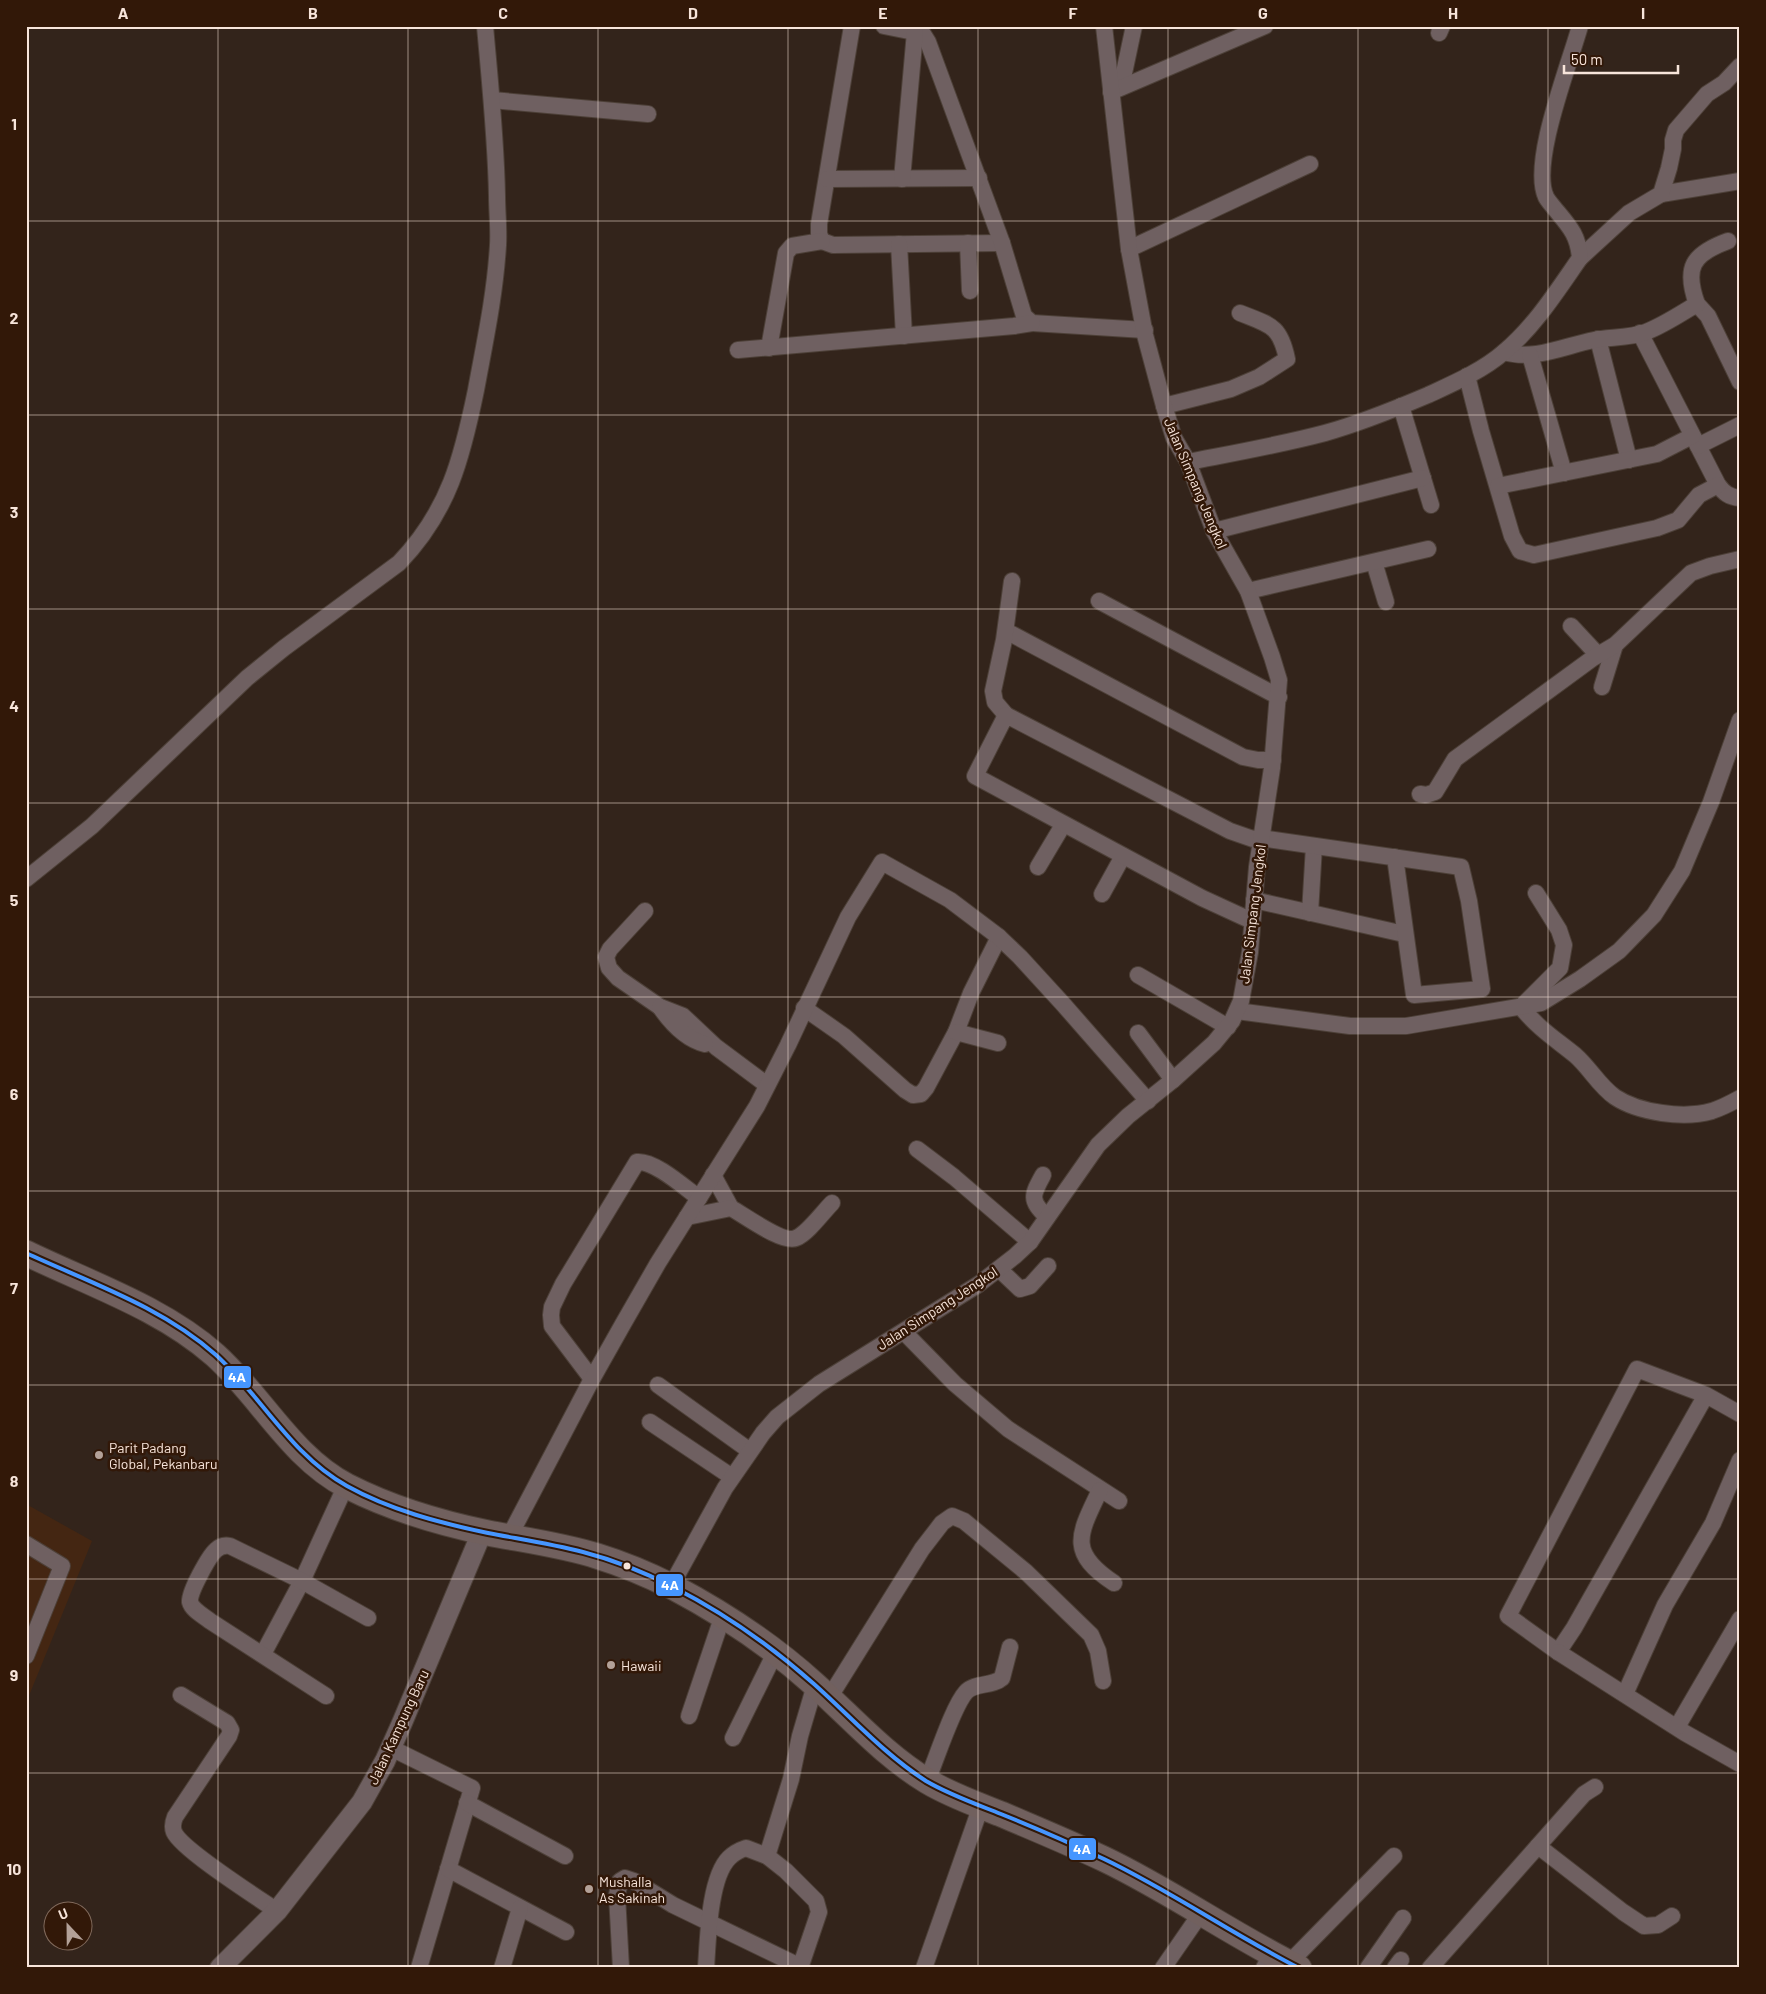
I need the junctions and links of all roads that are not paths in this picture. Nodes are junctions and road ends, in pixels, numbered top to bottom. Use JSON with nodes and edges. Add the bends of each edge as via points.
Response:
{"nodes":[{"id":1,"x":485,"y":26,"type":"edge"},
{"id":2,"x":852,"y":26,"type":"edge"},
{"id":3,"x":884,"y":26,"type":"edge"},
{"id":4,"x":1104,"y":26,"type":"edge"},
{"id":5,"x":1134,"y":26,"type":"edge"},
{"id":6,"x":1265,"y":26,"type":"edge"},
{"id":7,"x":1565,"y":26,"type":"edge"},
{"id":8,"x":915,"y":32,"type":"junction"},
{"id":9,"x":1578,"y":34,"type":"edge"},
{"id":10,"x":1740,"y":66,"type":"edge"},
{"id":11,"x":1116,"y":90,"type":"junction"},
{"id":12,"x":492,"y":100,"type":"junction"},
{"id":13,"x":648,"y":114,"type":"dead end"},
{"id":14,"x":1310,"y":164,"type":"dead end"},
{"id":15,"x":902,"y":178,"type":"junction"},
{"id":16,"x":979,"y":178,"type":"junction"},
{"id":17,"x":827,"y":179,"type":"junction"},
{"id":18,"x":1740,"y":181,"type":"edge"},
{"id":19,"x":1661,"y":194,"type":"junction"},
{"id":20,"x":822,"y":240,"type":"junction"},
{"id":21,"x":1728,"y":241,"type":"dead end"},
{"id":22,"x":968,"y":243,"type":"junction"},
{"id":23,"x":1002,"y":243,"type":"junction"},
{"id":24,"x":899,"y":244,"type":"junction"},
{"id":25,"x":1129,"y":249,"type":"junction"},
{"id":26,"x":1580,"y":258,"type":"junction"},
{"id":27,"x":970,"y":291,"type":"dead end"},
{"id":28,"x":1697,"y":304,"type":"junction"},
{"id":29,"x":1240,"y":313,"type":"dead end"},
{"id":30,"x":1032,"y":323,"type":"junction"},
{"id":31,"x":1144,"y":330,"type":"junction"},
{"id":32,"x":1640,"y":333,"type":"junction"},
{"id":33,"x":904,"y":336,"type":"junction"},
{"id":34,"x":1598,"y":340,"type":"junction"},
{"id":35,"x":769,"y":348,"type":"junction"},
{"id":36,"x":738,"y":350,"type":"dead end"},
{"id":37,"x":1504,"y":352,"type":"junction"},
{"id":38,"x":1530,"y":355,"type":"junction"},
{"id":39,"x":1467,"y":376,"type":"junction"},
{"id":40,"x":1740,"y":382,"type":"edge"},
{"id":41,"x":1164,"y":406,"type":"junction"},
{"id":42,"x":1402,"y":406,"type":"junction"},
{"id":43,"x":1740,"y":425,"type":"edge"},
{"id":44,"x":1695,"y":441,"type":"junction"},
{"id":45,"x":1629,"y":460,"type":"junction"},
{"id":46,"x":1188,"y":462,"type":"junction"},
{"id":47,"x":1564,"y":473,"type":"junction"},
{"id":48,"x":1423,"y":478,"type":"junction"},
{"id":49,"x":1718,"y":485,"type":"junction"},
{"id":50,"x":1498,"y":486,"type":"junction"},
{"id":51,"x":1740,"y":498,"type":"edge"},
{"id":52,"x":1431,"y":505,"type":"dead end"},
{"id":53,"x":1214,"y":531,"type":"junction"},
{"id":54,"x":1428,"y":549,"type":"dead end"},
{"id":55,"x":1740,"y":559,"type":"edge"},
{"id":56,"x":1374,"y":562,"type":"junction"},
{"id":57,"x":1012,"y":581,"type":"dead end"},
{"id":58,"x":1248,"y":591,"type":"junction"},
{"id":59,"x":1099,"y":601,"type":"dead end"},
{"id":60,"x":1386,"y":602,"type":"dead end"},
{"id":61,"x":1571,"y":626,"type":"dead end"},
{"id":62,"x":1006,"y":630,"type":"junction"},
{"id":63,"x":1614,"y":646,"type":"junction"},
{"id":64,"x":1598,"y":655,"type":"junction"},
{"id":65,"x":1602,"y":687,"type":"dead end"},
{"id":66,"x":1279,"y":697,"type":"junction"},
{"id":67,"x":1006,"y":715,"type":"junction"},
{"id":68,"x":1738,"y":727,"type":"edge"},
{"id":69,"x":1273,"y":760,"type":"junction"},
{"id":70,"x":1420,"y":794,"type":"dead end"},
{"id":71,"x":1063,"y":825,"type":"junction"},
{"id":72,"x":1261,"y":838,"type":"junction"},
{"id":73,"x":1314,"y":846,"type":"junction"},
{"id":74,"x":1123,"y":856,"type":"junction"},
{"id":75,"x":1395,"y":857,"type":"junction"},
{"id":76,"x":1038,"y":867,"type":"dead end"},
{"id":77,"x":26,"y":879,"type":"edge"},
{"id":78,"x":1102,"y":894,"type":"dead end"},
{"id":79,"x":1536,"y":894,"type":"dead end"},
{"id":80,"x":1254,"y":900,"type":"junction"},
{"id":81,"x":644,"y":911,"type":"dead end"},
{"id":82,"x":1310,"y":913,"type":"junction"},
{"id":83,"x":1252,"y":921,"type":"junction"},
{"id":84,"x":1404,"y":934,"type":"junction"},
{"id":85,"x":999,"y":937,"type":"junction"},
{"id":86,"x":1138,"y":975,"type":"dead end"},
{"id":87,"x":1521,"y":1007,"type":"junction"},
{"id":88,"x":804,"y":1008,"type":"junction"},
{"id":89,"x":1237,"y":1011,"type":"junction"},
{"id":90,"x":1228,"y":1027,"type":"junction"},
{"id":91,"x":956,"y":1032,"type":"junction"},
{"id":92,"x":1138,"y":1033,"type":"dead end"},
{"id":93,"x":998,"y":1043,"type":"dead end"},
{"id":94,"x":1173,"y":1080,"type":"junction"},
{"id":95,"x":767,"y":1086,"type":"junction"},
{"id":96,"x":1740,"y":1098,"type":"edge"},
{"id":97,"x":1148,"y":1101,"type":"junction"},
{"id":98,"x":917,"y":1149,"type":"dead end"},
{"id":99,"x":713,"y":1175,"type":"junction"},
{"id":100,"x":1043,"y":1175,"type":"dead end"},
{"id":101,"x":699,"y":1198,"type":"junction"},
{"id":102,"x":832,"y":1203,"type":"dead end"},
{"id":103,"x":731,"y":1208,"type":"junction"},
{"id":104,"x":687,"y":1217,"type":"junction"},
{"id":105,"x":1048,"y":1217,"type":"junction"},
{"id":106,"x":1030,"y":1242,"type":"junction"},
{"id":107,"x":26,"y":1253,"type":"edge"},
{"id":108,"x":1048,"y":1266,"type":"dead end"},
{"id":109,"x":999,"y":1269,"type":"junction"},
{"id":110,"x":904,"y":1332,"type":"junction"},
{"id":111,"x":592,"y":1379,"type":"junction"},
{"id":112,"x":658,"y":1385,"type":"dead end"},
{"id":113,"x":1706,"y":1395,"type":"junction"},
{"id":114,"x":1740,"y":1414,"type":"edge"},
{"id":115,"x":650,"y":1422,"type":"dead end"},
{"id":116,"x":750,"y":1452,"type":"junction"},
{"id":117,"x":1740,"y":1460,"type":"edge"},
{"id":118,"x":732,"y":1477,"type":"junction"},
{"id":119,"x":346,"y":1485,"type":"junction"},
{"id":120,"x":1100,"y":1490,"type":"junction"},
{"id":121,"x":1119,"y":1501,"type":"dead end"},
{"id":122,"x":482,"y":1532,"type":"junction"},
{"id":123,"x":509,"y":1537,"type":"junction"},
{"id":124,"x":26,"y":1544,"type":"edge"},
{"id":125,"x":302,"y":1581,"type":"junction"},
{"id":126,"x":1114,"y":1584,"type":"dead end"},
{"id":127,"x":671,"y":1586,"type":"junction"},
{"id":128,"x":724,"y":1615,"type":"junction"},
{"id":129,"x":368,"y":1618,"type":"dead end"},
{"id":130,"x":1740,"y":1619,"type":"edge"},
{"id":131,"x":1010,"y":1647,"type":"dead end"},
{"id":132,"x":776,"y":1651,"type":"junction"},
{"id":133,"x":1558,"y":1652,"type":"junction"},
{"id":134,"x":263,"y":1654,"type":"junction"},
{"id":135,"x":26,"y":1656,"type":"edge"},
{"id":136,"x":1103,"y":1681,"type":"dead end"},
{"id":137,"x":822,"y":1691,"type":"junction"},
{"id":138,"x":1625,"y":1694,"type":"junction"},
{"id":139,"x":181,"y":1695,"type":"dead end"},
{"id":140,"x":326,"y":1696,"type":"dead end"},
{"id":141,"x":689,"y":1716,"type":"dead end"},
{"id":142,"x":1677,"y":1727,"type":"junction"},
{"id":143,"x":733,"y":1738,"type":"dead end"},
{"id":144,"x":391,"y":1748,"type":"junction"},
{"id":145,"x":1740,"y":1764,"type":"edge"},
{"id":146,"x":927,"y":1781,"type":"junction"},
{"id":147,"x":1594,"y":1787,"type":"dead end"},
{"id":148,"x":467,"y":1803,"type":"junction"},
{"id":149,"x":981,"y":1806,"type":"junction"},
{"id":150,"x":1538,"y":1846,"type":"junction"},
{"id":151,"x":566,"y":1856,"type":"dead end"},
{"id":152,"x":767,"y":1856,"type":"junction"},
{"id":153,"x":1394,"y":1856,"type":"dead end"},
{"id":154,"x":448,"y":1869,"type":"junction"},
{"id":155,"x":520,"y":1908,"type":"junction"},
{"id":156,"x":277,"y":1912,"type":"junction"},
{"id":157,"x":1202,"y":1913,"type":"junction"},
{"id":158,"x":1672,"y":1916,"type":"dead end"},
{"id":159,"x":1403,"y":1918,"type":"dead end"},
{"id":160,"x":709,"y":1921,"type":"junction"},
{"id":161,"x":566,"y":1932,"type":"dead end"},
{"id":162,"x":1281,"y":1963,"type":"edge"},
{"id":163,"x":800,"y":1967,"type":"edge"},
{"id":164,"x":220,"y":1968,"type":"edge"},
{"id":165,"x":419,"y":1968,"type":"edge"},
{"id":166,"x":502,"y":1968,"type":"edge"},
{"id":167,"x":621,"y":1968,"type":"edge"},
{"id":168,"x":706,"y":1968,"type":"edge"},
{"id":169,"x":924,"y":1968,"type":"edge"},
{"id":170,"x":1163,"y":1968,"type":"edge"},
{"id":171,"x":1368,"y":1968,"type":"edge"},
{"id":172,"x":1430,"y":1968,"type":"edge"}],
"edges":[{"from":1,"to":12,"type":"street"},
{"from":2,"to":17,"type":"street"},
{"from":3,"to":8,"type":"street"},
{"from":4,"to":11,"type":"street","name":"Jalan Simpang Jengkol"},
{"from":5,"to":11,"type":"street"},
{"from":6,"to":11,"type":"street"},
{"from":7,"to":9,"type":"street"},
{"from":8,"to":15,"type":"street"},
{"from":8,"to":16,"type":"street","via":[[926,37],[933,52]]},
{"from":9,"to":26,"type":"street","via":[[1561,84],[1543,160],[1543,176],[1546,197],[1579,241]]},
{"from":10,"to":19,"type":"street","via":[[1724,83],[1707,94],[1676,130]]},
{"from":11,"to":25,"type":"street","name":"Jalan Simpang Jengkol"},
{"from":12,"to":13,"type":"street"},
{"from":12,"to":77,"type":"street","via":[[498,243],[493,305],[467,430],[447,495],[437,515],[399,563],[247,678],[92,826]]},
{"from":14,"to":25,"type":"street"},
{"from":15,"to":16,"type":"street"},
{"from":15,"to":17,"type":"street"},
{"from":16,"to":23,"type":"street"},
{"from":17,"to":20,"type":"street","via":[[819,230]]},
{"from":18,"to":19,"type":"street"},
{"from":19,"to":26,"type":"street","via":[[1629,213]]},
{"from":20,"to":24,"type":"street","via":[[833,245]]},
{"from":20,"to":35,"type":"street","via":[[792,246],[786,253]]},
{"from":21,"to":28,"type":"street","via":[[1695,261],[1690,274]]},
{"from":22,"to":23,"type":"street"},
{"from":22,"to":24,"type":"street"},
{"from":22,"to":27,"type":"street"},
{"from":23,"to":30,"type":"street","via":[[1024,316]]},
{"from":24,"to":33,"type":"street"},
{"from":25,"to":31,"type":"street","name":"Jalan Simpang Jengkol"},
{"from":26,"to":37,"type":"street","via":[[1540,315]]},
{"from":28,"to":32,"type":"street","via":[[1662,325]]},
{"from":28,"to":40,"type":"street","via":[[1708,316]]},
{"from":29,"to":41,"type":"street","via":[[1275,329],[1288,359],[1231,389]]},
{"from":30,"to":31,"type":"street"},
{"from":30,"to":33,"type":"street"},
{"from":31,"to":41,"type":"street","name":"Jalan Simpang Jengkol"},
{"from":32,"to":34,"type":"street"},
{"from":32,"to":44,"type":"street"},
{"from":33,"to":35,"type":"street"},
{"from":34,"to":38,"type":"street"},
{"from":34,"to":45,"type":"street"},
{"from":35,"to":36,"type":"street"},
{"from":37,"to":38,"type":"street"},
{"from":37,"to":39,"type":"street"},
{"from":38,"to":47,"type":"street"},
{"from":39,"to":42,"type":"street"},
{"from":39,"to":50,"type":"street"},
{"from":41,"to":46,"type":"street","name":"Jalan Simpang Jengkol","via":[[1174,438]]},
{"from":42,"to":46,"type":"street","via":[[1327,432]]},
{"from":42,"to":48,"type":"street"},
{"from":43,"to":44,"type":"street"},
{"from":44,"to":45,"type":"street"},
{"from":44,"to":49,"type":"street"},
{"from":45,"to":47,"type":"street"},
{"from":46,"to":53,"type":"street","name":"Jalan Simpang Jengkol"},
{"from":47,"to":50,"type":"street"},
{"from":48,"to":52,"type":"street"},
{"from":48,"to":53,"type":"street"},
{"from":49,"to":50,"type":"street","via":[[1699,495],[1678,520],[1657,528],[1534,555],[1520,552],[1512,536]]},
{"from":49,"to":51,"type":"street","via":[[1730,497]]},
{"from":53,"to":58,"type":"street","name":"Jalan Simpang Jengkol"},
{"from":54,"to":56,"type":"street"},
{"from":55,"to":63,"type":"street","via":[[1691,573]]},
{"from":56,"to":58,"type":"street"},
{"from":56,"to":60,"type":"street"},
{"from":57,"to":62,"type":"street"},
{"from":58,"to":66,"type":"street","name":"Jalan Simpang Jengkol","via":[[1272,656],[1279,680]]},
{"from":59,"to":66,"type":"street"},
{"from":61,"to":64,"type":"street"},
{"from":62,"to":67,"type":"street","via":[[993,692],[995,702]]},
{"from":62,"to":69,"type":"street","via":[[1243,757]]},
{"from":63,"to":64,"type":"street"},
{"from":63,"to":65,"type":"street"},
{"from":64,"to":70,"type":"street","via":[[1455,759],[1435,792]]},
{"from":66,"to":69,"type":"street","name":"Jalan Simpang Jengkol"},
{"from":67,"to":71,"type":"street","via":[[975,776]]},
{"from":67,"to":72,"type":"street","via":[[1230,831],[1253,839]]},
{"from":68,"to":87,"type":"street","via":[[1682,871],[1654,915],[1619,950],[1580,979],[1541,1003]]},
{"from":69,"to":72,"type":"street","name":"Jalan Simpang Jengkol"},
{"from":71,"to":74,"type":"street"},
{"from":71,"to":76,"type":"street"},
{"from":72,"to":73,"type":"street"},
{"from":72,"to":80,"type":"street","name":"Jalan Simpang Jengkol"},
{"from":73,"to":75,"type":"street"},
{"from":73,"to":82,"type":"street"},
{"from":74,"to":78,"type":"street"},
{"from":74,"to":83,"type":"street"},
{"from":75,"to":84,"type":"street"},
{"from":75,"to":84,"type":"street","via":[[1461,867],[1482,989],[1414,995]]},
{"from":79,"to":87,"type":"street","via":[[1559,930],[1564,945],[1560,968]]},
{"from":80,"to":82,"type":"street"},
{"from":80,"to":83,"type":"street","name":"Jalan Simpang Jengkol"},
{"from":81,"to":95,"type":"street","via":[[610,949],[606,957],[609,968],[660,1007],[682,1016]]},
{"from":82,"to":84,"type":"street"},
{"from":83,"to":89,"type":"street","name":"Jalan Simpang Jengkol","via":[[1245,980]]},
{"from":85,"to":88,"type":"street","via":[[950,900],[882,862],[848,917]]},
{"from":85,"to":91,"type":"street"},
{"from":85,"to":97,"type":"street"},
{"from":86,"to":90,"type":"street"},
{"from":87,"to":89,"type":"street","via":[[1406,1026],[1350,1026]]},
{"from":87,"to":96,"type":"street","via":[[1535,1024],[1576,1056],[1615,1096],[1638,1108],[1698,1114]]},
{"from":88,"to":91,"type":"street","via":[[844,1036],[897,1084],[916,1095],[926,1088]]},
{"from":88,"to":95,"type":"street"},
{"from":89,"to":90,"type":"street","name":"Jalan Simpang Jengkol"},
{"from":90,"to":94,"type":"street","name":"Jalan Simpang Jengkol"},
{"from":91,"to":93,"type":"street"},
{"from":92,"to":94,"type":"street"},
{"from":94,"to":97,"type":"street","name":"Jalan Simpang Jengkol"},
{"from":95,"to":99,"type":"street"},
{"from":97,"to":105,"type":"street","name":"Jalan Simpang Jengkol","via":[[1098,1145]]},
{"from":98,"to":106,"type":"street"},
{"from":99,"to":101,"type":"street"},
{"from":99,"to":103,"type":"street"},
{"from":100,"to":105,"type":"street","via":[[1033,1196],[1037,1206]]},
{"from":101,"to":104,"type":"street"},
{"from":101,"to":111,"type":"street","via":[[656,1165],[638,1162],[563,1284],[552,1307],[552,1326]]},
{"from":102,"to":103,"type":"street","via":[[801,1235],[791,1240],[774,1234]]},
{"from":103,"to":104,"type":"street"},
{"from":104,"to":111,"type":"street"},
{"from":105,"to":106,"type":"street","name":"Jalan Simpang Jengkol"},
{"from":106,"to":109,"type":"street","name":"Jalan Simpang Jengkol"},
{"from":107,"to":119,"type":"main road","via":[[151,1312],[197,1340],[233,1373],[302,1451]]},
{"from":108,"to":109,"type":"street","via":[[1030,1286],[1020,1289]]},
{"from":109,"to":110,"type":"street","name":"Jalan Simpang Jengkol"},
{"from":110,"to":116,"type":"street","name":"Jalan Simpang Jengkol","via":[[791,1404],[767,1428]]},
{"from":110,"to":120,"type":"street","via":[[954,1384],[1008,1430]]},
{"from":111,"to":123,"type":"street"},
{"from":112,"to":116,"type":"street"},
{"from":113,"to":114,"type":"street"},
{"from":113,"to":133,"type":"street"},
{"from":113,"to":133,"type":"street","via":[[1637,1369],[1508,1616]]},
{"from":115,"to":118,"type":"street"},
{"from":116,"to":118,"type":"street","name":"Jalan Simpang Jengkol"},
{"from":117,"to":138,"type":"street","via":[[1713,1523],[1665,1605]]},
{"from":118,"to":127,"type":"street","name":"Jalan Simpang Jengkol"},
{"from":119,"to":122,"type":"main road","via":[[403,1509]]},
{"from":119,"to":125,"type":"street"},
{"from":120,"to":121,"type":"street"},
{"from":120,"to":126,"type":"street","via":[[1082,1531],[1081,1548],[1088,1562]]},
{"from":122,"to":123,"type":"main road"},
{"from":122,"to":144,"type":"street","name":"Jalan Kampung Baru"},
{"from":123,"to":127,"type":"main road","via":[[595,1555]]},
{"from":124,"to":135,"type":"street","via":[[62,1566]]},
{"from":125,"to":129,"type":"street"},
{"from":125,"to":134,"type":"street"},
{"from":125,"to":134,"type":"street","via":[[225,1545],[212,1554],[196,1583],[190,1602],[194,1608]]},
{"from":127,"to":128,"type":"main road"},
{"from":128,"to":132,"type":"main road"},
{"from":128,"to":141,"type":"street"},
{"from":130,"to":142,"type":"street"},
{"from":131,"to":146,"type":"street","via":[[1002,1678],[966,1692]]},
{"from":132,"to":137,"type":"main road"},
{"from":132,"to":143,"type":"street"},
{"from":133,"to":138,"type":"street"},
{"from":134,"to":140,"type":"street"},
{"from":136,"to":137,"type":"street","via":[[1097,1646],[1085,1629],[1026,1572],[964,1521],[952,1516],[942,1523],[922,1549]]},
{"from":137,"to":146,"type":"main road","via":[[882,1748]]},
{"from":137,"to":152,"type":"street","via":[[800,1736],[791,1779]]},
{"from":138,"to":142,"type":"street"},
{"from":139,"to":156,"type":"street","via":[[227,1723],[231,1730],[175,1817],[174,1834]]},
{"from":142,"to":145,"type":"street"},
{"from":144,"to":148,"type":"street","via":[[472,1788]]},
{"from":144,"to":156,"type":"street","name":"Jalan Kampung Baru","via":[[362,1802]]},
{"from":146,"to":149,"type":"main road"},
{"from":147,"to":150,"type":"street"},
{"from":148,"to":151,"type":"street"},
{"from":148,"to":154,"type":"street"},
{"from":149,"to":157,"type":"main road","via":[[1104,1859],[1160,1887]]},
{"from":149,"to":169,"type":"street"},
{"from":150,"to":158,"type":"street","via":[[1644,1926],[1658,1925]]},
{"from":150,"to":172,"type":"street"},
{"from":152,"to":160,"type":"street","via":[[746,1848],[728,1859],[718,1879]]},
{"from":152,"to":163,"type":"street","via":[[810,1894],[819,1909]]},
{"from":153,"to":162,"type":"street"},
{"from":154,"to":155,"type":"street"},
{"from":154,"to":165,"type":"street"},
{"from":155,"to":161,"type":"street"},
{"from":155,"to":166,"type":"street"},
{"from":156,"to":164,"type":"street","name":"Jalan Kampung Baru"},
{"from":157,"to":162,"type":"main road"},
{"from":157,"to":170,"type":"street"},
{"from":159,"to":171,"type":"street"},
{"from":160,"to":163,"type":"street"},
{"from":160,"to":167,"type":"street","via":[[673,1905],[634,1881],[622,1879],[617,1895]]},
{"from":160,"to":168,"type":"street"}]}
